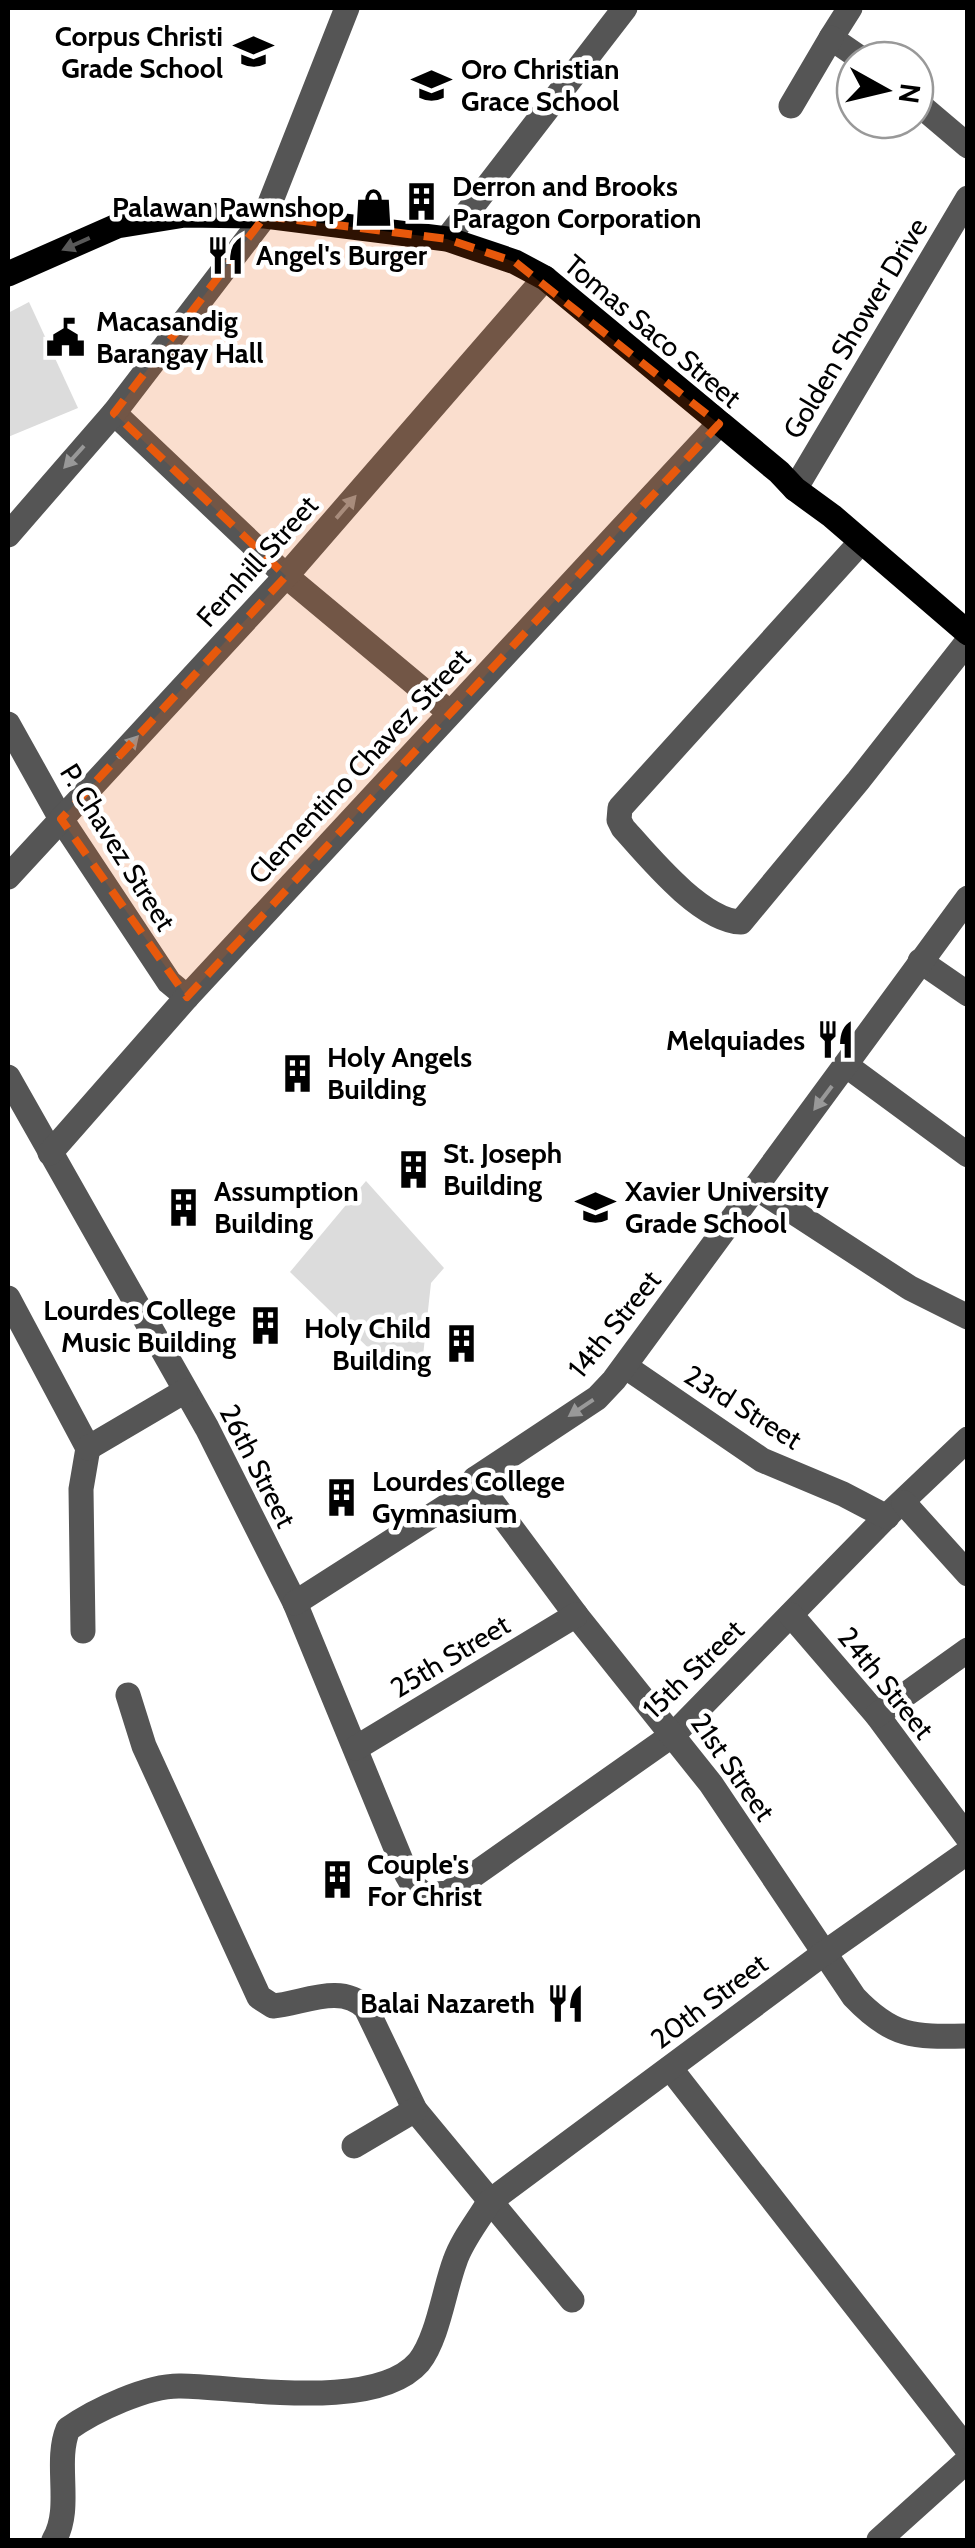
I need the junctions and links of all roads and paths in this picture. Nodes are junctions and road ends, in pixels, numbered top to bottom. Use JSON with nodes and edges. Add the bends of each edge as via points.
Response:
{"nodes":[{"id":1,"x":348,"y":8,"type":"edge"},
{"id":2,"x":624,"y":8,"type":"edge"},
{"id":3,"x":850,"y":8,"type":"edge"},
{"id":4,"x":831,"y":38,"type":"junction"},
{"id":5,"x":835,"y":41,"type":"edge"},
{"id":6,"x":791,"y":106,"type":"dead end"},
{"id":7,"x":935,"y":118,"type":"edge"},
{"id":8,"x":968,"y":146,"type":"edge"},
{"id":9,"x":968,"y":198,"type":"edge"},
{"id":10,"x":265,"y":216,"type":"junction"},
{"id":11,"x":447,"y":239,"type":"junction"},
{"id":12,"x":8,"y":274,"type":"edge"},
{"id":13,"x":545,"y":278,"type":"junction"},
{"id":14,"x":114,"y":412,"type":"junction"},
{"id":15,"x":719,"y":424,"type":"junction"},
{"id":16,"x":794,"y":489,"type":"junction"},
{"id":17,"x":8,"y":535,"type":"edge"},
{"id":18,"x":860,"y":542,"type":"junction"},
{"id":19,"x":286,"y":576,"type":"junction"},
{"id":20,"x":968,"y":633,"type":"edge"},
{"id":21,"x":968,"y":641,"type":"edge"},
{"id":22,"x":449,"y":712,"type":"junction"},
{"id":23,"x":8,"y":724,"type":"edge"},
{"id":24,"x":62,"y":818,"type":"junction"},
{"id":25,"x":8,"y":877,"type":"edge"},
{"id":26,"x":968,"y":898,"type":"edge"},
{"id":27,"x":920,"y":961,"type":"junction"},
{"id":28,"x":968,"y":994,"type":"edge"},
{"id":29,"x":187,"y":997,"type":"junction"},
{"id":30,"x":846,"y":1066,"type":"junction"},
{"id":31,"x":8,"y":1077,"type":"edge"},
{"id":32,"x":50,"y":1154,"type":"junction"},
{"id":33,"x":968,"y":1155,"type":"edge"},
{"id":34,"x":755,"y":1187,"type":"junction"},
{"id":35,"x":8,"y":1298,"type":"edge"},
{"id":36,"x":968,"y":1316,"type":"edge"},
{"id":37,"x":626,"y":1367,"type":"junction"},
{"id":38,"x":184,"y":1392,"type":"junction"},
{"id":39,"x":968,"y":1438,"type":"edge"},
{"id":40,"x":88,"y":1448,"type":"junction"},
{"id":41,"x":475,"y":1480,"type":"junction"},
{"id":42,"x":895,"y":1510,"type":"junction"},
{"id":43,"x":968,"y":1574,"type":"edge"},
{"id":44,"x":295,"y":1603,"type":"junction"},
{"id":45,"x":791,"y":1614,"type":"junction"},
{"id":46,"x":576,"y":1616,"type":"junction"},
{"id":47,"x":83,"y":1630,"type":"dead end"},
{"id":48,"x":968,"y":1650,"type":"edge"},
{"id":49,"x":128,"y":1695,"type":"dead end"},
{"id":50,"x":877,"y":1715,"type":"junction"},
{"id":51,"x":674,"y":1734,"type":"junction"},
{"id":52,"x":356,"y":1748,"type":"junction"},
{"id":53,"x":968,"y":1838,"type":"edge"},
{"id":54,"x":968,"y":1852,"type":"edge"},
{"id":55,"x":426,"y":1895,"type":"joint"},
{"id":56,"x":823,"y":1954,"type":"junction"},
{"id":57,"x":968,"y":2036,"type":"edge"},
{"id":58,"x":670,"y":2068,"type":"junction"},
{"id":59,"x":414,"y":2110,"type":"junction"},
{"id":60,"x":354,"y":2146,"type":"dead end"},
{"id":61,"x":489,"y":2202,"type":"junction"},
{"id":62,"x":572,"y":2300,"type":"dead end"},
{"id":63,"x":968,"y":2450,"type":"edge"},
{"id":64,"x":968,"y":2460,"type":"edge"},
{"id":65,"x":54,"y":2540,"type":"edge"},
{"id":66,"x":879,"y":2540,"type":"edge"}],
"edges":[{"from":1,"to":10,"type":"street"},
{"from":2,"to":11,"type":"street"},
{"from":3,"to":4,"type":"street"},
{"from":4,"to":5,"type":"street"},
{"from":4,"to":6,"type":"street"},
{"from":7,"to":8,"type":"street"},
{"from":9,"to":16,"type":"street","name":"Golden Shower Drive"},
{"from":10,"to":11,"type":"main road","name":"Tomas Saco Street"},
{"from":10,"to":12,"type":"main road","name":"Tomas Saco Street","one_way":true,"via":[[152,218],[117,226]]},
{"from":10,"to":14,"type":"street"},
{"from":11,"to":13,"type":"main road","name":"Tomas Saco Street"},
{"from":13,"to":15,"type":"main road","name":"Tomas Saco Street"},
{"from":19,"to":13,"type":"street","name":"Fernhill Street","one_way":true},
{"from":14,"to":17,"type":"street","one_way":true},
{"from":14,"to":19,"type":"street"},
{"from":15,"to":16,"type":"main road","name":"Tomas Saco Street"},
{"from":15,"to":22,"type":"street","name":"Clementino Chavez Street"},
{"from":16,"to":18,"type":"main road","name":"Tomas Saco Street"},
{"from":18,"to":20,"type":"main road","name":"Tomas Saco Street"},
{"from":18,"to":21,"type":"street","via":[[620,808],[623,828],[662,871],[718,918],[741,922]]},
{"from":19,"to":22,"type":"street"},
{"from":24,"to":19,"type":"street","name":"Fernhill Street","one_way":true},
{"from":22,"to":29,"type":"street","name":"Clementino Chavez Street"},
{"from":23,"to":24,"type":"street","name":"P. Chavez Street"},
{"from":24,"to":25,"type":"street","name":"Fernhill Street"},
{"from":24,"to":29,"type":"street","name":"P. Chavez Street","via":[[169,982]]},
{"from":26,"to":27,"type":"street","name":"14th Street"},
{"from":27,"to":28,"type":"street"},
{"from":27,"to":30,"type":"street","name":"14th Street"},
{"from":29,"to":32,"type":"street","name":"Clementino Chavez Street"},
{"from":30,"to":33,"type":"street"},
{"from":30,"to":34,"type":"street","name":"14th Street","one_way":true},
{"from":31,"to":32,"type":"street","name":"26th Street"},
{"from":32,"to":38,"type":"street","name":"26th Street"},
{"from":34,"to":36,"type":"street","via":[[910,1288]]},
{"from":34,"to":37,"type":"street","name":"14th Street"},
{"from":35,"to":40,"type":"street"},
{"from":37,"to":41,"type":"street","name":"14th Street","one_way":true,"via":[[597,1398]]},
{"from":37,"to":42,"type":"street","name":"23rd Street","via":[[762,1460]]},
{"from":38,"to":40,"type":"street"},
{"from":38,"to":44,"type":"street","name":"26th Street"},
{"from":39,"to":42,"type":"street","name":"15th Street"},
{"from":40,"to":47,"type":"street","via":[[81,1488]]},
{"from":41,"to":44,"type":"street","name":"14th Street","via":[[461,1497]]},
{"from":41,"to":46,"type":"street","name":"21st Street"},
{"from":42,"to":43,"type":"street"},
{"from":42,"to":45,"type":"street","name":"15th Street"},
{"from":44,"to":52,"type":"street","name":"26th Street"},
{"from":45,"to":50,"type":"street","name":"24th Street"},
{"from":45,"to":51,"type":"street","name":"15th Street"},
{"from":46,"to":51,"type":"street","name":"21st Street"},
{"from":46,"to":52,"type":"street","name":"25th Street"},
{"from":48,"to":50,"type":"street"},
{"from":49,"to":59,"type":"street","via":[[144,1746],[259,1998],[273,2006],[342,1994],[359,2002]]},
{"from":50,"to":53,"type":"street","name":"24th Street"},
{"from":51,"to":55,"type":"street","name":"15th Street","via":[[448,1893]]},
{"from":51,"to":56,"type":"street","name":"21st Street"},
{"from":52,"to":55,"type":"street","name":"26th Street","via":[[407,1875]]},
{"from":54,"to":56,"type":"street","name":"20th Street"},
{"from":56,"to":57,"type":"street","name":"21st Street","via":[[886,2026],[918,2037]]},
{"from":56,"to":58,"type":"street","name":"20th Street"},
{"from":58,"to":61,"type":"street","name":"20th Street"},
{"from":58,"to":63,"type":"street"},
{"from":59,"to":60,"type":"street"},
{"from":59,"to":61,"type":"street"},
{"from":61,"to":62,"type":"street"},
{"from":61,"to":65,"type":"street","via":[[461,2246],[419,2362],[367,2389],[179,2386],[87,2416],[65,2435]]},
{"from":64,"to":66,"type":"street"}]}
